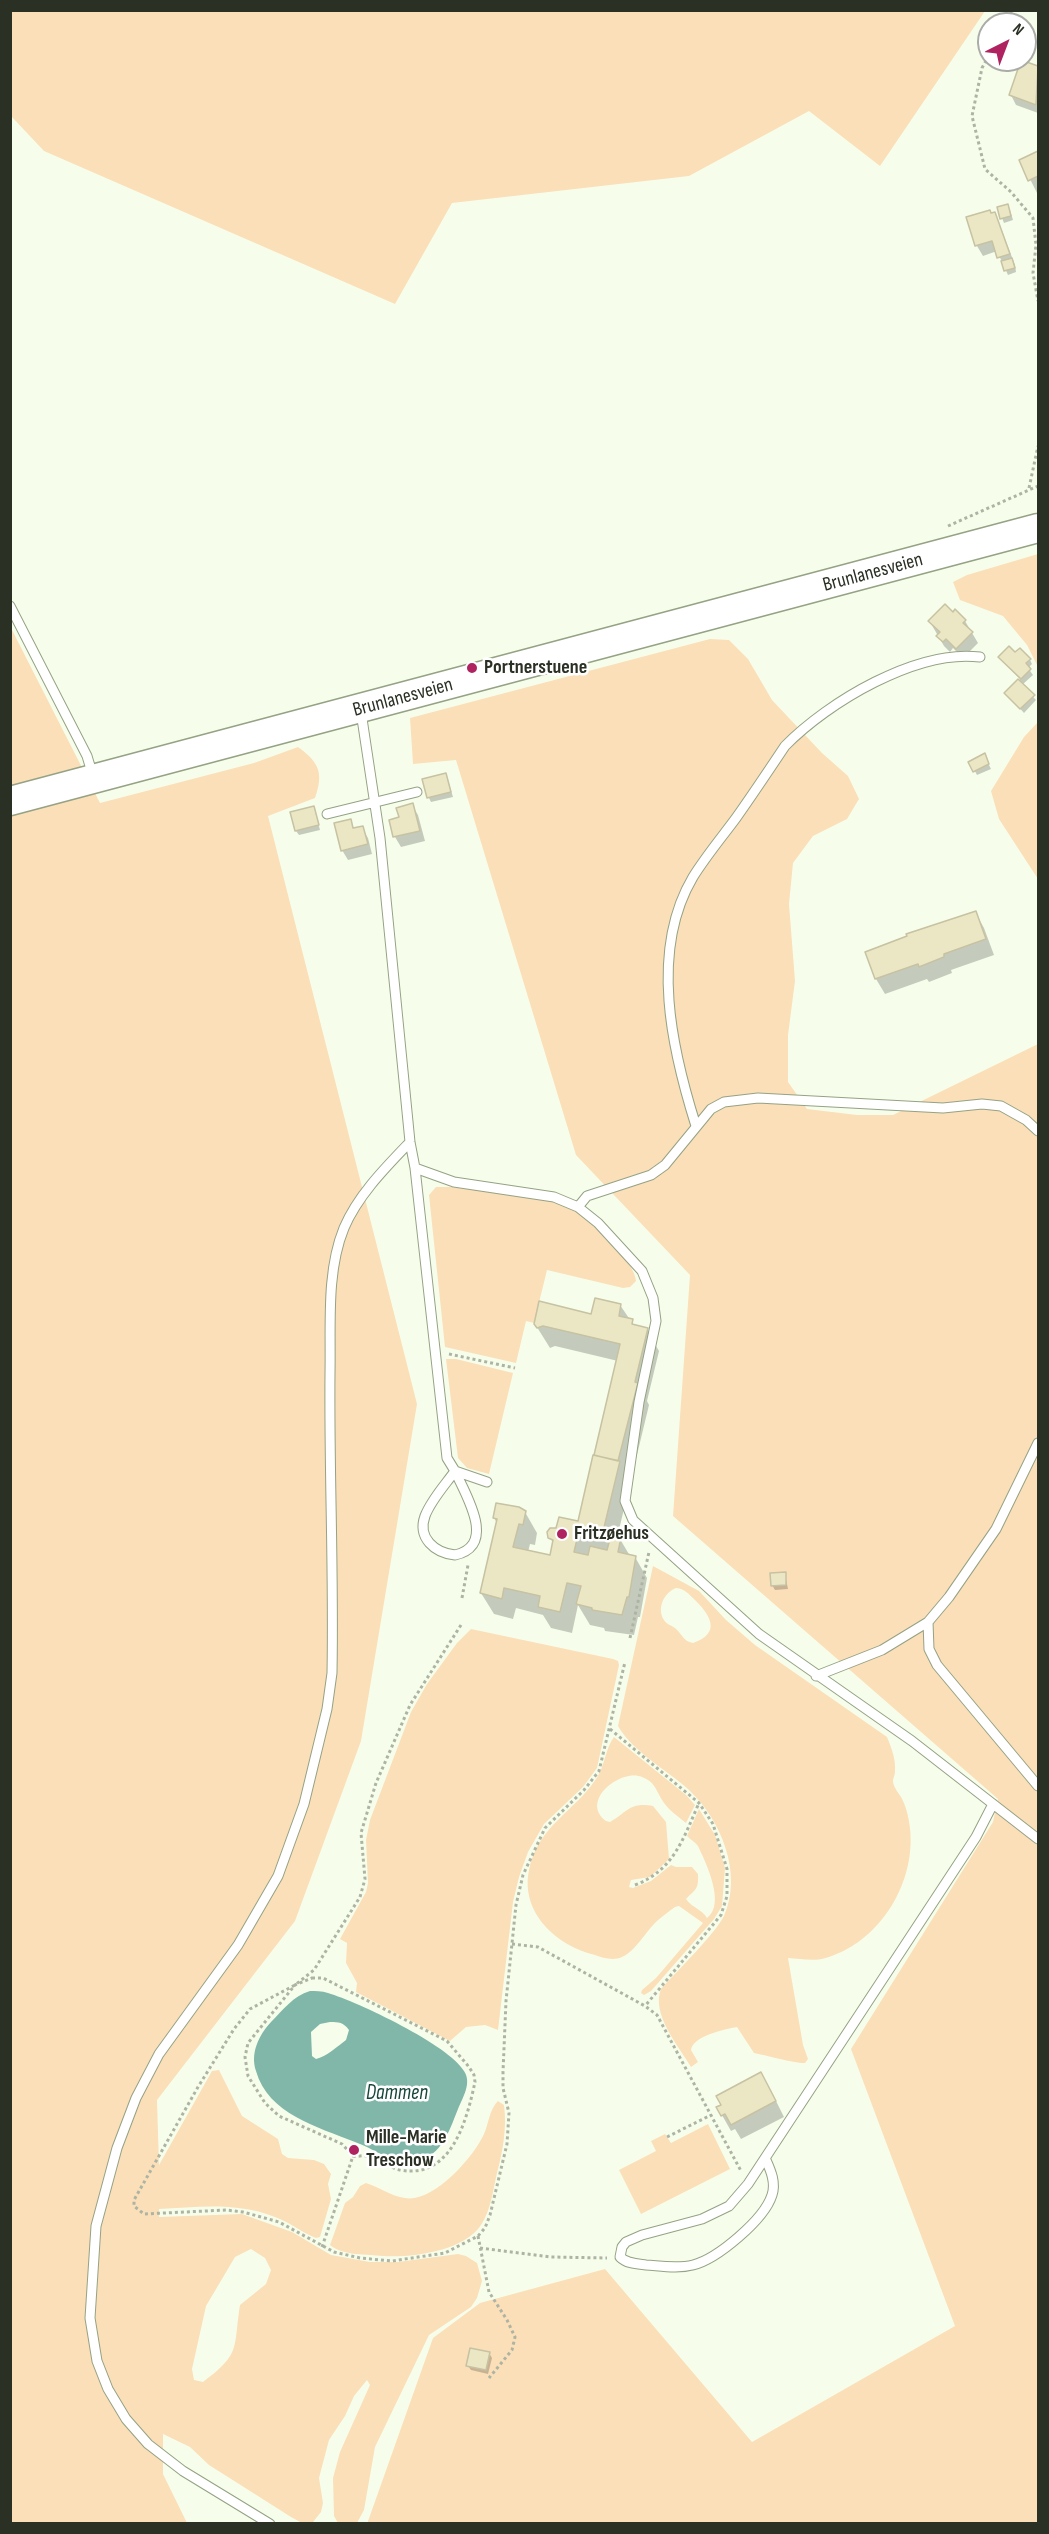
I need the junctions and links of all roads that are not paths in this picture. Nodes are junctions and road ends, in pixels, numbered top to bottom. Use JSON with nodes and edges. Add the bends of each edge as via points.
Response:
{"nodes":[{"id":1,"x":1038,"y":528,"type":"edge"},
{"id":2,"x":10,"y":606,"type":"edge"},
{"id":3,"x":980,"y":657,"type":"dead end"},
{"id":4,"x":360,"y":709,"type":"junction"},
{"id":5,"x":94,"y":779,"type":"junction"},
{"id":6,"x":417,"y":792,"type":"dead end"},
{"id":7,"x":10,"y":801,"type":"edge"},
{"id":8,"x":374,"y":803,"type":"junction"},
{"id":9,"x":327,"y":814,"type":"dead end"},
{"id":10,"x":696,"y":1126,"type":"junction"},
{"id":11,"x":1038,"y":1131,"type":"edge"},
{"id":12,"x":410,"y":1142,"type":"junction"},
{"id":13,"x":415,"y":1168,"type":"junction"},
{"id":14,"x":578,"y":1207,"type":"junction"},
{"id":15,"x":1038,"y":1443,"type":"edge"},
{"id":16,"x":454,"y":1471,"type":"junction"},
{"id":17,"x":487,"y":1482,"type":"dead end"},
{"id":18,"x":928,"y":1622,"type":"junction"},
{"id":19,"x":816,"y":1676,"type":"junction"},
{"id":20,"x":1038,"y":1786,"type":"edge"},
{"id":21,"x":993,"y":1804,"type":"junction"},
{"id":22,"x":1038,"y":1839,"type":"edge"},
{"id":23,"x":766,"y":2160,"type":"junction"},
{"id":24,"x":270,"y":2523,"type":"edge"}],
"edges":[{"from":1,"to":4,"type":"main road","name":"Brunlanesveien"},
{"from":2,"to":5,"type":"lane","via":[[87,756]]},
{"from":3,"to":10,"type":"lane","via":[[963,654],[936,658],[906,668],[863,689],[803,727],[785,746],[693,877],[676,920],[669,975],[675,1046]]},
{"from":4,"to":5,"type":"main road","name":"Brunlanesveien"},
{"from":4,"to":8,"type":"lane"},
{"from":5,"to":7,"type":"main road","name":"Brunlanesveien"},
{"from":6,"to":8,"type":"lane"},
{"from":8,"to":9,"type":"lane"},
{"from":8,"to":12,"type":"lane"},
{"from":10,"to":11,"type":"lane","via":[[711,1109],[724,1102],[758,1098],[943,1108],[1001,1106]]},
{"from":10,"to":14,"type":"lane","via":[[665,1165],[651,1175],[588,1196]]},
{"from":12,"to":13,"type":"lane"},
{"from":12,"to":24,"type":"lane","via":[[379,1175],[344,1228],[333,1273],[332,1673],[304,1804],[278,1876],[261,1907],[159,2054],[136,2097],[117,2148],[96,2226],[90,2318],[97,2361],[108,2389],[148,2444],[183,2471]]},
{"from":13,"to":14,"type":"lane","via":[[454,1182],[554,1197]]},
{"from":13,"to":16,"type":"lane","via":[[447,1458]]},
{"from":14,"to":19,"type":"lane","via":[[642,1271],[653,1298],[656,1321],[639,1402],[625,1501],[633,1520],[759,1634]]},
{"from":15,"to":18,"type":"lane","via":[[996,1529]]},
{"from":16,"to":16,"type":"lane","via":[[428,1510],[423,1529],[429,1544],[440,1552],[455,1555],[474,1540],[477,1523]]},
{"from":16,"to":17,"type":"lane"},
{"from":18,"to":19,"type":"lane","via":[[882,1650]]},
{"from":18,"to":20,"type":"lane","via":[[929,1649],[937,1665]]},
{"from":19,"to":21,"type":"lane","via":[[912,1741]]},
{"from":21,"to":22,"type":"lane"},
{"from":21,"to":23,"type":"lane","via":[[976,1837]]},
{"from":23,"to":23,"type":"lane","via":[[773,2181],[768,2204],[722,2250],[690,2266],[668,2267],[620,2258],[626,2242],[702,2219],[729,2206]]}]}
